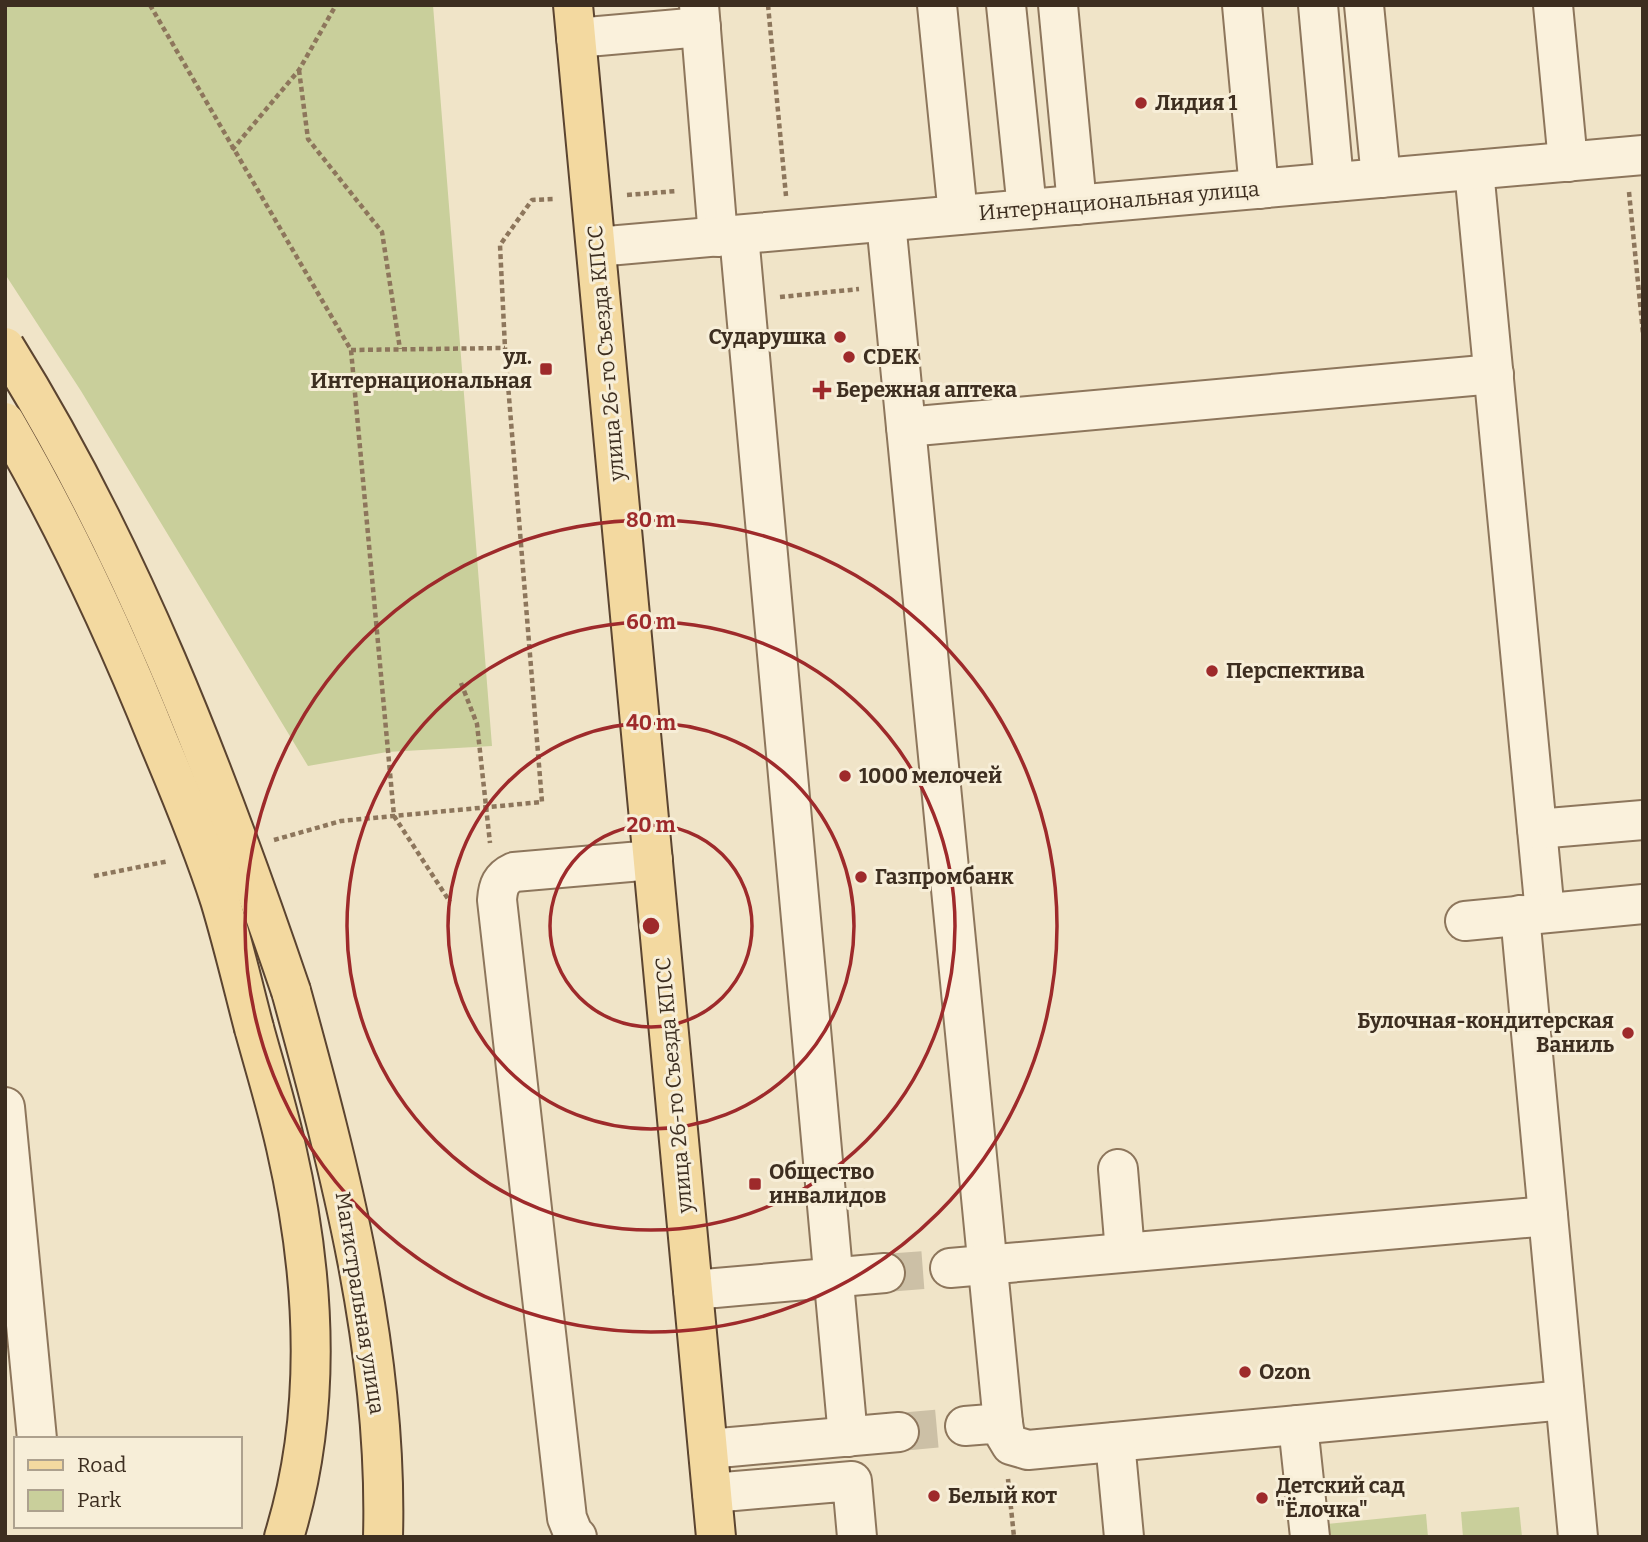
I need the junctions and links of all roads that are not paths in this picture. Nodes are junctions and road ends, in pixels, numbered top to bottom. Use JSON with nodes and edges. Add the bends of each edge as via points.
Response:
{"nodes":[{"id":1,"x":937,"y":5,"type":"edge"},
{"id":2,"x":1006,"y":5,"type":"edge"},
{"id":3,"x":1058,"y":5,"type":"edge"},
{"id":4,"x":1242,"y":5,"type":"edge"},
{"id":5,"x":1318,"y":5,"type":"edge"},
{"id":6,"x":1364,"y":5,"type":"edge"},
{"id":7,"x":1553,"y":5,"type":"edge"},
{"id":8,"x":700,"y":16,"type":"edge"},
{"id":9,"x":575,"y":22,"type":"edge"},
{"id":10,"x":1634,"y":156,"type":"edge"},
{"id":11,"x":1568,"y":162,"type":"junction"},
{"id":12,"x":1475,"y":170,"type":"junction"},
{"id":13,"x":1381,"y":178,"type":"junction"},
{"id":14,"x":1334,"y":182,"type":"junction"},
{"id":15,"x":1259,"y":189,"type":"junction"},
{"id":16,"x":1077,"y":205,"type":"junction"},
{"id":17,"x":1027,"y":209,"type":"junction"},
{"id":18,"x":958,"y":215,"type":"junction"},
{"id":19,"x":886,"y":222,"type":"junction"},
{"id":20,"x":728,"y":236,"type":"junction"},
{"id":21,"x":596,"y":247,"type":"junction"},
{"id":22,"x":5,"y":347,"type":"edge"},
{"id":23,"x":1494,"y":374,"type":"junction"},
{"id":24,"x":5,"y":422,"type":"edge"},
{"id":25,"x":906,"y":427,"type":"junction"},
{"id":26,"x":1643,"y":820,"type":"edge"},
{"id":27,"x":1537,"y":829,"type":"junction"},
{"id":28,"x":653,"y":860,"type":"junction"},
{"id":29,"x":1643,"y":904,"type":"edge"},
{"id":30,"x":1532,"y":914,"type":"junction"},
{"id":31,"x":1465,"y":920,"type":"dead end"},
{"id":32,"x":5,"y":1107,"type":"edge"},
{"id":33,"x":1118,"y":1169,"type":"dead end"},
{"id":34,"x":1548,"y":1216,"type":"junction"},
{"id":35,"x":1125,"y":1252,"type":"junction"},
{"id":36,"x":988,"y":1264,"type":"junction"},
{"id":37,"x":950,"y":1268,"type":"tunnel mouth"},
{"id":38,"x":885,"y":1273,"type":"tunnel mouth"},
{"id":39,"x":833,"y":1278,"type":"junction"},
{"id":40,"x":693,"y":1290,"type":"junction"},
{"id":41,"x":1565,"y":1400,"type":"junction"},
{"id":42,"x":1003,"y":1423,"type":"junction"},
{"id":43,"x":1298,"y":1425,"type":"junction"},
{"id":44,"x":965,"y":1426,"type":"tunnel mouth"},
{"id":45,"x":899,"y":1432,"type":"tunnel mouth"},
{"id":46,"x":37,"y":1437,"type":"edge"},
{"id":47,"x":848,"y":1437,"type":"junction"},
{"id":48,"x":1115,"y":1442,"type":"junction"},
{"id":49,"x":708,"y":1449,"type":"junction"},
{"id":50,"x":712,"y":1493,"type":"junction"},
{"id":51,"x":709,"y":1536,"type":"edge"},
{"id":52,"x":284,"y":1537,"type":"edge"},
{"id":53,"x":383,"y":1537,"type":"edge"},
{"id":54,"x":577,"y":1537,"type":"edge"},
{"id":55,"x":857,"y":1537,"type":"edge"},
{"id":56,"x":1124,"y":1537,"type":"edge"},
{"id":57,"x":1310,"y":1537,"type":"edge"},
{"id":58,"x":1578,"y":1537,"type":"edge"}],
"edges":[{"from":1,"to":18,"type":"street"},
{"from":2,"to":17,"type":"street"},
{"from":3,"to":16,"type":"street"},
{"from":4,"to":15,"type":"street"},
{"from":5,"to":14,"type":"street"},
{"from":6,"to":13,"type":"street"},
{"from":7,"to":11,"type":"street"},
{"from":8,"to":9,"type":"street"},
{"from":8,"to":20,"type":"street"},
{"from":9,"to":21,"type":"main road","name":"улица 26-го Съезда КПСС"},
{"from":10,"to":11,"type":"street","name":"Интернациональная улица"},
{"from":11,"to":12,"type":"street","name":"Интернациональная улица"},
{"from":12,"to":13,"type":"street","name":"Интернациональная улица"},
{"from":12,"to":23,"type":"street"},
{"from":13,"to":14,"type":"street","name":"Интернациональная улица"},
{"from":14,"to":15,"type":"street","name":"Интернациональная улица"},
{"from":15,"to":16,"type":"street","name":"Интернациональная улица"},
{"from":16,"to":17,"type":"street","name":"Интернациональная улица"},
{"from":17,"to":18,"type":"street","name":"Интернациональная улица"},
{"from":18,"to":19,"type":"street","name":"Интернациональная улица"},
{"from":19,"to":20,"type":"street","name":"Интернациональная улица"},
{"from":19,"to":25,"type":"street"},
{"from":20,"to":21,"type":"street","name":"Интернациональная улица"},
{"from":20,"to":39,"type":"street","via":[[745,301]]},
{"from":21,"to":28,"type":"main road","name":"улица 26-го Съезда КПСС"},
{"from":22,"to":53,"type":"main road","name":"Магистральная улица","bridge":true,"via":[[78,472],[136,588],[215,779],[290,991],[353,1234],[380,1432]]},
{"from":23,"to":25,"type":"street"},
{"from":23,"to":27,"type":"street"},
{"from":24,"to":52,"type":"main road","bridge":true,"via":[[101,602],[150,720],[219,899],[286,1148],[309,1300],[311,1365],[308,1428],[297,1496]]},
{"from":25,"to":36,"type":"street"},
{"from":26,"to":27,"type":"street"},
{"from":27,"to":30,"type":"street"},
{"from":28,"to":40,"type":"main road","name":"улица 26-го Съезда КПСС"},
{"from":28,"to":54,"type":"street","via":[[514,872],[505,876],[498,888],[567,1518]]},
{"from":29,"to":30,"type":"street"},
{"from":30,"to":31,"type":"street"},
{"from":30,"to":34,"type":"street"},
{"from":32,"to":46,"type":"street"},
{"from":33,"to":35,"type":"street"},
{"from":34,"to":35,"type":"street"},
{"from":34,"to":41,"type":"street"},
{"from":35,"to":36,"type":"street"},
{"from":36,"to":37,"type":"street"},
{"from":36,"to":42,"type":"street"},
{"from":38,"to":39,"type":"street"},
{"from":39,"to":40,"type":"street"},
{"from":39,"to":47,"type":"street"},
{"from":40,"to":49,"type":"main road","name":"улица 26-го Съезда КПСС"},
{"from":41,"to":43,"type":"street"},
{"from":41,"to":58,"type":"street"},
{"from":42,"to":44,"type":"street"},
{"from":42,"to":48,"type":"street","via":[[1011,1445],[1019,1449]]},
{"from":43,"to":48,"type":"street"},
{"from":43,"to":57,"type":"street"},
{"from":45,"to":47,"type":"street"},
{"from":47,"to":49,"type":"street"},
{"from":48,"to":56,"type":"street"},
{"from":49,"to":50,"type":"main road","name":"улица 26-го Съезда КПСС"},
{"from":50,"to":51,"type":"main road","name":"улица 26-го Съезда КПСС"},
{"from":50,"to":55,"type":"street","via":[[852,1481]]}]}
